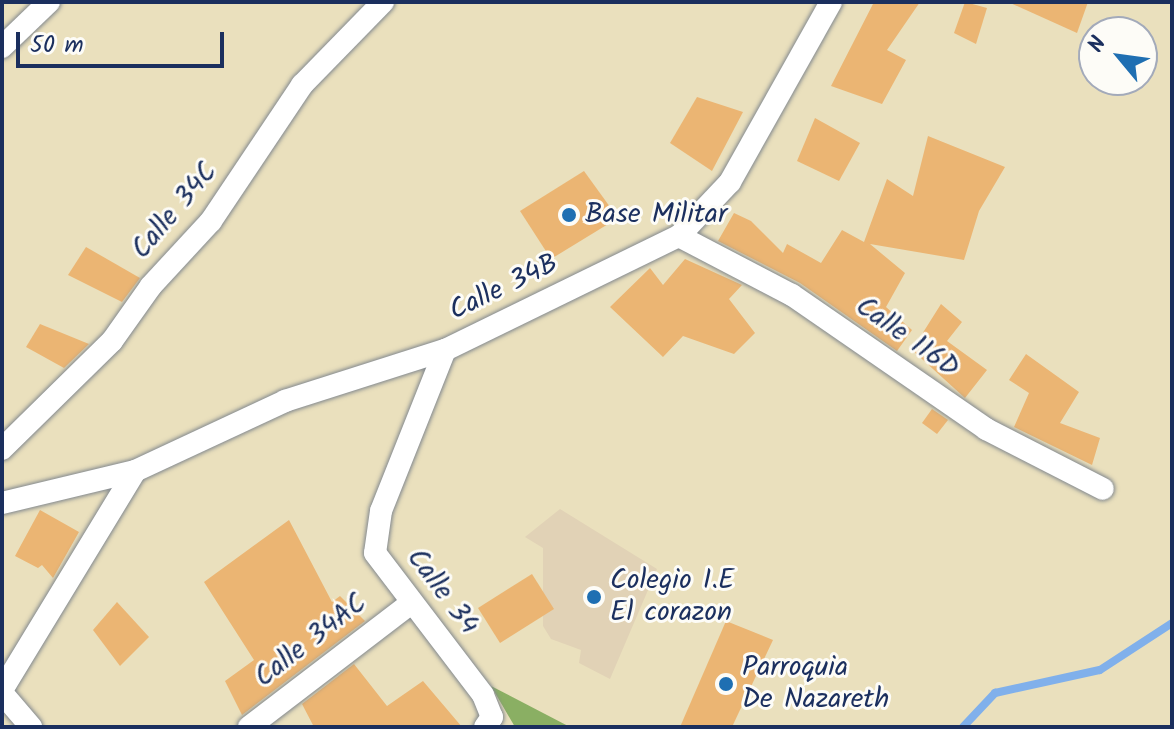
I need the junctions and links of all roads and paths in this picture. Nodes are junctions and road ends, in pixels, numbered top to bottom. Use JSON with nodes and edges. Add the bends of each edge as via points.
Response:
{"nodes":[{"id":1,"x":49,"y":2,"type":"edge"},
{"id":2,"x":383,"y":2,"type":"edge"},
{"id":3,"x":831,"y":2,"type":"edge"},
{"id":4,"x":2,"y":47,"type":"edge"},
{"id":5,"x":679,"y":236,"type":"junction"},
{"id":6,"x":445,"y":350,"type":"junction"},
{"id":7,"x":2,"y":449,"type":"edge"},
{"id":8,"x":135,"y":471,"type":"junction"},
{"id":9,"x":1103,"y":489,"type":"dead end"},
{"id":10,"x":2,"y":503,"type":"edge"},
{"id":11,"x":410,"y":604,"type":"junction"},
{"id":12,"x":2,"y":692,"type":"edge"},
{"id":13,"x":31,"y":727,"type":"edge"},
{"id":14,"x":249,"y":727,"type":"edge"},
{"id":15,"x":485,"y":727,"type":"edge"}],
"edges":[{"from":1,"to":4,"type":"street"},
{"from":2,"to":7,"type":"street","name":"Calle 34C","via":[[302,85],[211,221],[151,286],[112,341]]},
{"from":3,"to":5,"type":"street","name":"Calle 34B","via":[[730,182]]},
{"from":5,"to":6,"type":"street","name":"Calle 34B"},
{"from":5,"to":9,"type":"street","name":"Calle 116D","via":[[792,295],[986,429]]},
{"from":6,"to":8,"type":"street","name":"Calle 34B","via":[[285,401]]},
{"from":6,"to":11,"type":"street","name":"Calle 34","via":[[381,511],[375,553]]},
{"from":8,"to":10,"type":"street","name":"Calle 34B"},
{"from":8,"to":12,"type":"street"},
{"from":11,"to":14,"type":"street","name":"Calle 34AC"},
{"from":11,"to":15,"type":"street","name":"Calle 34","via":[[483,695],[492,717]]},
{"from":12,"to":13,"type":"street"}]}
